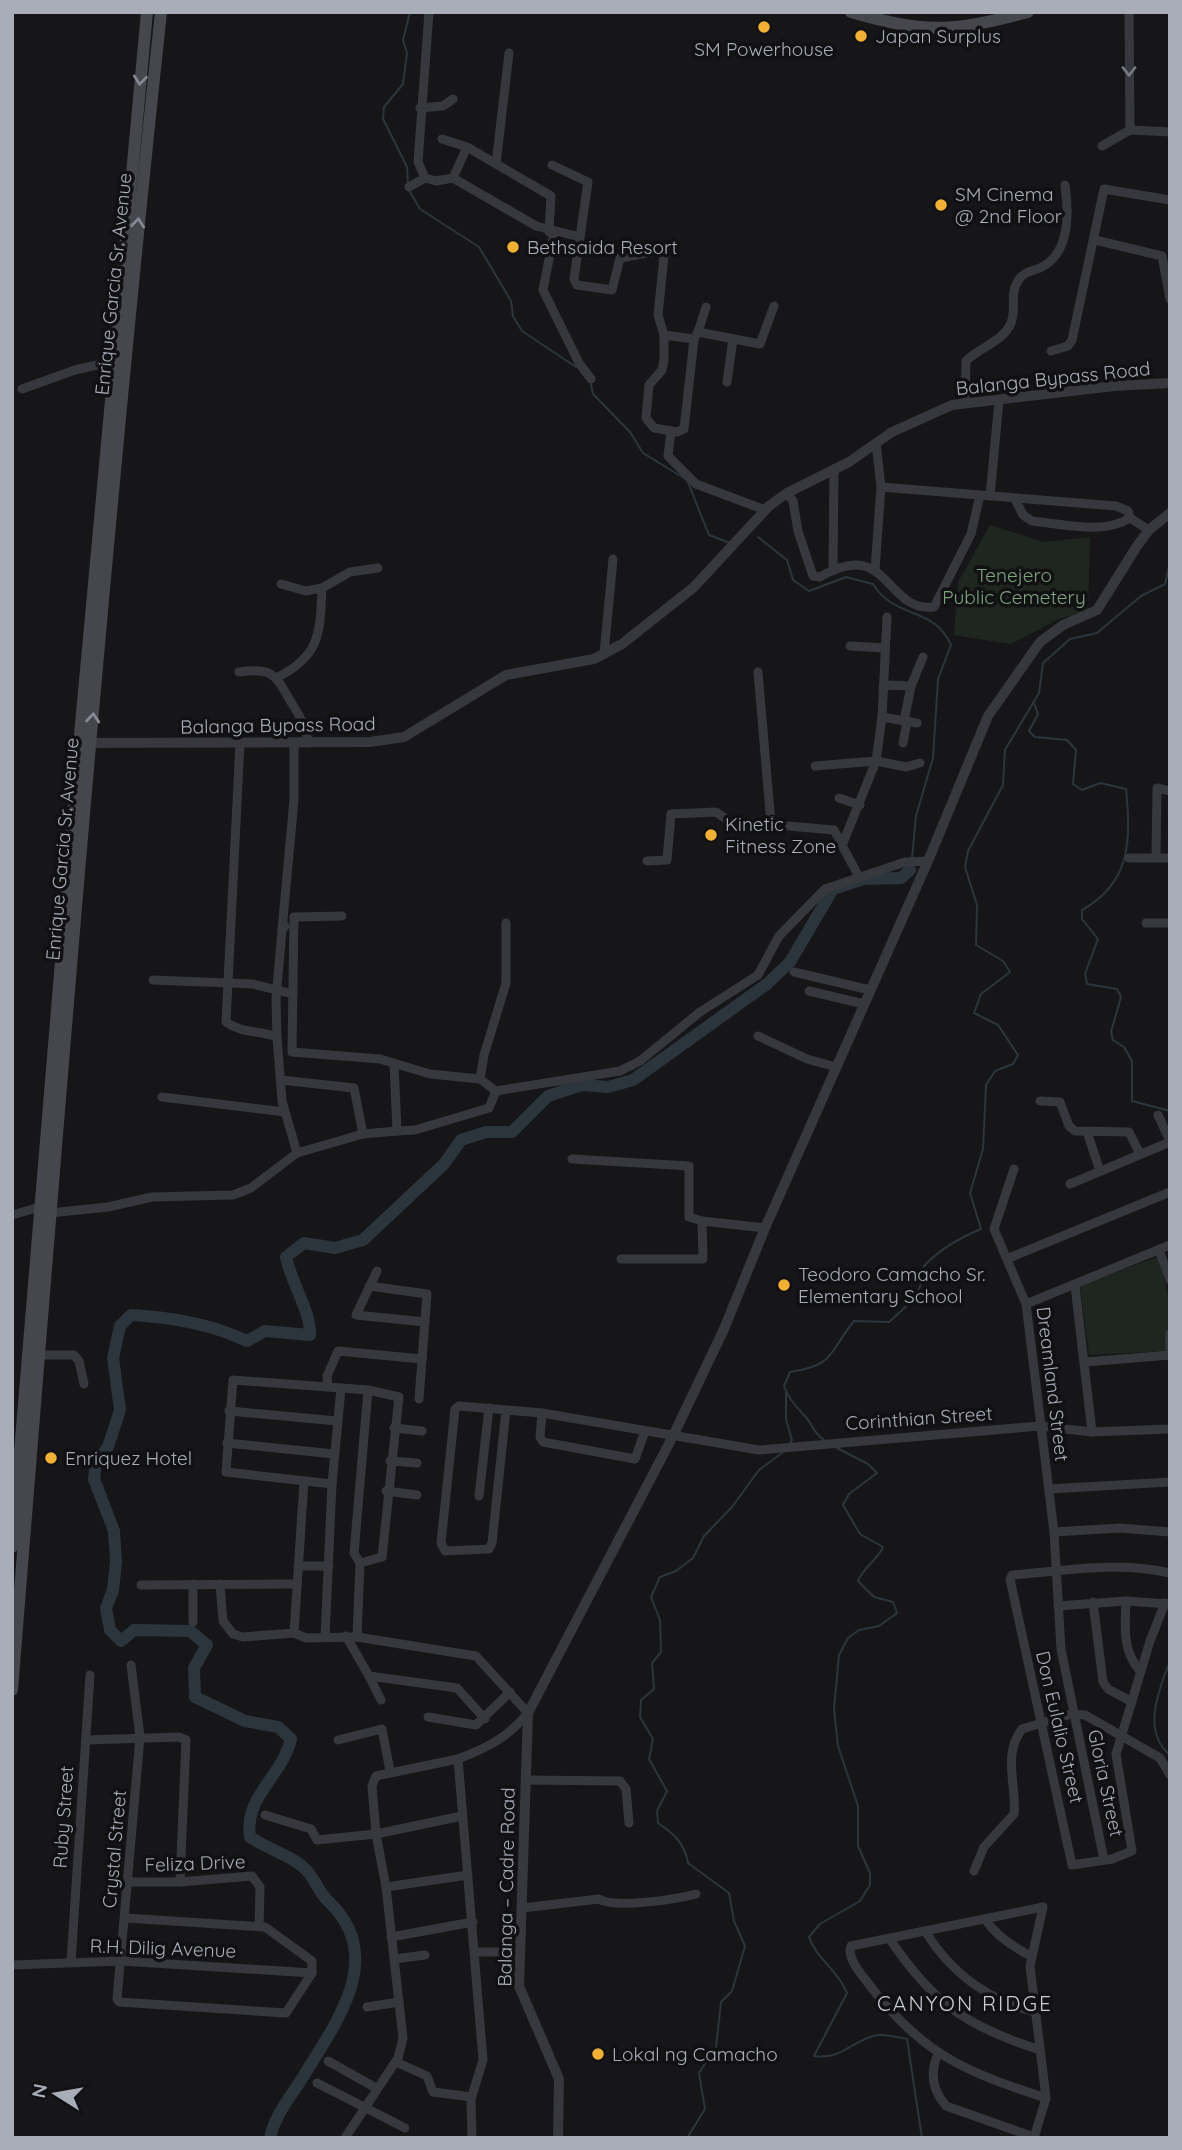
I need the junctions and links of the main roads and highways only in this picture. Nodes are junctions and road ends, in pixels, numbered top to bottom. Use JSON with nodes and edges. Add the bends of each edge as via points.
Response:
{"nodes":[{"id":1,"x":147,"y":12,"type":"edge"},
{"id":2,"x":161,"y":12,"type":"edge"},
{"id":3,"x":851,"y":12,"type":"edge"},
{"id":4,"x":1028,"y":12,"type":"edge"},
{"id":5,"x":123,"y":314,"type":"junction"},
{"id":6,"x":85,"y":743,"type":"junction"},
{"id":7,"x":45,"y":1210,"type":"junction"},
{"id":8,"x":18,"y":1507,"type":"edge"},
{"id":9,"x":12,"y":1547,"type":"edge"},
{"id":10,"x":12,"y":1690,"type":"edge"}],
"edges":[{"from":1,"to":5,"type":"main road","name":"Enrique Garcia Sr. Avenue","one_way":true},
{"from":5,"to":2,"type":"main road","name":"Enrique Garcia Sr. Avenue","one_way":true},
{"from":3,"to":4,"type":"main road","via":[[912,28],[942,30]]},
{"from":6,"to":5,"type":"main road","name":"Enrique Garcia Sr. Avenue","one_way":true},
{"from":5,"to":6,"type":"main road","name":"Enrique Garcia Sr. Avenue","via":[[114,361]]},
{"from":6,"to":7,"type":"main road","name":"Enrique Garcia Sr. Avenue"},
{"from":7,"to":8,"type":"main road","name":"Enrique Garcia Sr. Avenue"},
{"from":7,"to":8,"type":"main road","name":"Enrique Garcia Sr. Avenue","via":[[39,1354]]},
{"from":8,"to":9,"type":"main road","name":"Enrique Garcia Sr. Avenue"},
{"from":8,"to":10,"type":"main road","name":"Enrique Garcia Sr. Avenue"}]}
